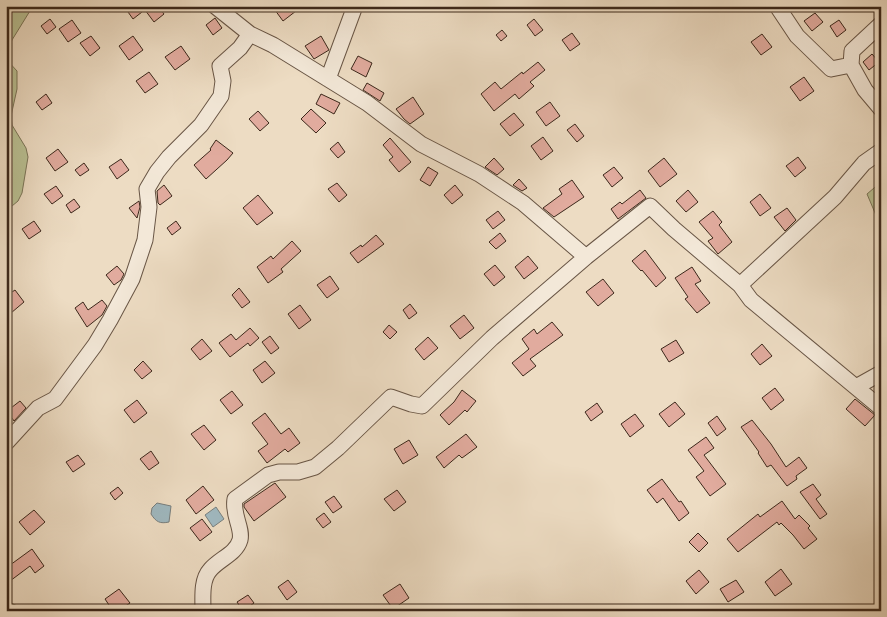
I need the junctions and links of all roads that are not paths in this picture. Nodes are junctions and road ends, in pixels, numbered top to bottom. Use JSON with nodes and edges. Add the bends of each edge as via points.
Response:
{"nodes":[{"id":1,"x":215,"y":6,"type":"edge"},
{"id":2,"x":355,"y":6,"type":"edge"},
{"id":3,"x":776,"y":6,"type":"edge"},
{"id":4,"x":881,"y":24,"type":"edge"},
{"id":5,"x":250,"y":34,"type":"junction"},
{"id":6,"x":851,"y":65,"type":"junction"},
{"id":7,"x":328,"y":78,"type":"junction"},
{"id":8,"x":881,"y":109,"type":"edge"},
{"id":9,"x":881,"y":151,"type":"edge"},
{"id":10,"x":586,"y":257,"type":"junction"},
{"id":11,"x":740,"y":285,"type":"junction"},
{"id":12,"x":881,"y":373,"type":"edge"},
{"id":13,"x":856,"y":387,"type":"junction"},
{"id":14,"x":881,"y":408,"type":"edge"},
{"id":15,"x":6,"y":443,"type":"edge"},
{"id":16,"x":203,"y":611,"type":"edge"}],
"edges":[{"from":1,"to":5,"type":"street"},
{"from":2,"to":7,"type":"street"},
{"from":3,"to":6,"type":"street","via":[[797,36],[830,69]]},
{"from":4,"to":6,"type":"street","via":[[852,51]]},
{"from":5,"to":7,"type":"street"},
{"from":5,"to":15,"type":"street","via":[[220,66],[221,96],[210,113],[157,172],[147,189],[145,240],[132,279],[96,345],[55,398],[38,408]]},
{"from":6,"to":8,"type":"street","via":[[865,90]]},
{"from":7,"to":10,"type":"street","via":[[367,102],[421,144],[479,174],[523,203]]},
{"from":9,"to":11,"type":"street","via":[[864,163],[834,197]]},
{"from":10,"to":11,"type":"street","via":[[650,206]]},
{"from":10,"to":16,"type":"street","via":[[492,338],[422,406],[391,397],[315,467],[268,475],[235,499],[233,508],[240,538],[237,548],[209,570],[204,584]]},
{"from":11,"to":13,"type":"street","via":[[751,300]]},
{"from":12,"to":13,"type":"street"},
{"from":13,"to":14,"type":"street"}]}
